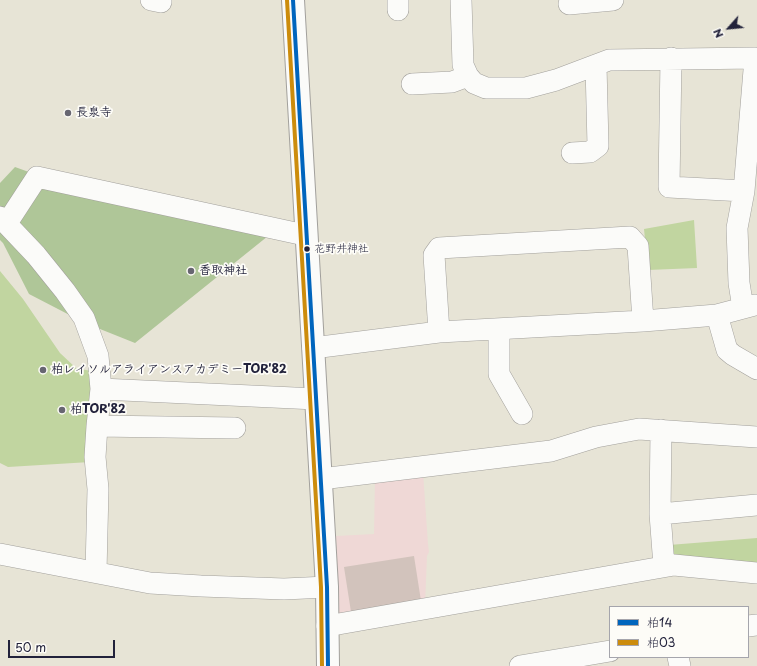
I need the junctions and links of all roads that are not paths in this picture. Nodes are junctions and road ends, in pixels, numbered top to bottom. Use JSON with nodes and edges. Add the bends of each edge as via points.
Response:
{"nodes":[{"id":1,"x":151,"y":0,"type":"edge"},
{"id":2,"x":161,"y":0,"type":"edge"},
{"id":3,"x":293,"y":0,"type":"edge"},
{"id":4,"x":461,"y":0,"type":"edge"},
{"id":5,"x":613,"y":0,"type":"edge"},
{"id":6,"x":569,"y":4,"type":"dead end"},
{"id":7,"x":671,"y":58,"type":"junction"},
{"id":8,"x":596,"y":66,"type":"junction"},
{"id":9,"x":468,"y":76,"type":"junction"},
{"id":10,"x":412,"y":84,"type":"dead end"},
{"id":11,"x":572,"y":153,"type":"dead end"},
{"id":12,"x":744,"y":191,"type":"junction"},
{"id":13,"x":4,"y":220,"type":"edge"},
{"id":14,"x":306,"y":233,"type":"junction"},
{"id":15,"x":750,"y":306,"type":"edge"},
{"id":16,"x":717,"y":315,"type":"junction"},
{"id":17,"x":643,"y":321,"type":"junction"},
{"id":18,"x":500,"y":329,"type":"junction"},
{"id":19,"x":439,"y":332,"type":"junction"},
{"id":20,"x":313,"y":348,"type":"junction"},
{"id":21,"x":757,"y":369,"type":"edge"},
{"id":22,"x":102,"y":389,"type":"junction"},
{"id":23,"x":316,"y":399,"type":"junction"},
{"id":24,"x":522,"y":414,"type":"dead end"},
{"id":25,"x":97,"y":426,"type":"junction"},
{"id":26,"x":235,"y":428,"type":"dead end"},
{"id":27,"x":661,"y":430,"type":"junction"},
{"id":28,"x":757,"y":437,"type":"edge"},
{"id":29,"x":322,"y":479,"type":"junction"},
{"id":30,"x":757,"y":505,"type":"edge"},
{"id":31,"x":660,"y":514,"type":"junction"},
{"id":32,"x":0,"y":554,"type":"edge"},
{"id":33,"x":664,"y":566,"type":"junction"},
{"id":34,"x":96,"y":572,"type":"junction"},
{"id":35,"x":757,"y":573,"type":"edge"},
{"id":36,"x":327,"y":587,"type":"junction"},
{"id":37,"x":327,"y":626,"type":"junction"},
{"id":38,"x":609,"y":651,"type":"edge"},
{"id":39,"x":328,"y":666,"type":"edge"},
{"id":40,"x":520,"y":666,"type":"edge"}],
"edges":[{"from":1,"to":2,"type":"street"},
{"from":3,"to":14,"type":"main road"},
{"from":4,"to":9,"type":"street","via":[[463,65]]},
{"from":5,"to":6,"type":"street"},
{"from":7,"to":8,"type":"street","via":[[609,60]]},
{"from":7,"to":12,"type":"street","via":[[669,187]]},
{"from":7,"to":12,"type":"street","via":[[755,58]]},
{"from":8,"to":9,"type":"street","via":[[526,88],[486,88],[474,83]]},
{"from":8,"to":11,"type":"street","via":[[598,146],[590,152]]},
{"from":9,"to":10,"type":"street","via":[[452,82]]},
{"from":12,"to":15,"type":"street","via":[[737,228],[739,283]]},
{"from":13,"to":14,"type":"street","via":[[37,177],[246,223]]},
{"from":13,"to":22,"type":"street","via":[[41,261],[84,318],[98,356]]},
{"from":14,"to":20,"type":"main road"},
{"from":15,"to":16,"type":"street"},
{"from":16,"to":17,"type":"street"},
{"from":16,"to":21,"type":"street","via":[[727,350]]},
{"from":17,"to":18,"type":"street"},
{"from":17,"to":19,"type":"street","via":[[638,246],[630,238],[455,247],[439,248],[434,255]]},
{"from":18,"to":19,"type":"street"},
{"from":18,"to":24,"type":"street","via":[[499,374]]},
{"from":19,"to":20,"type":"street"},
{"from":20,"to":23,"type":"main road"},
{"from":22,"to":23,"type":"street"},
{"from":22,"to":25,"type":"street"},
{"from":23,"to":29,"type":"main road"},
{"from":25,"to":26,"type":"street"},
{"from":25,"to":34,"type":"street"},
{"from":27,"to":28,"type":"street"},
{"from":27,"to":29,"type":"street","via":[[639,429],[596,437],[551,451],[519,456]]},
{"from":27,"to":31,"type":"street"},
{"from":29,"to":36,"type":"main road"},
{"from":30,"to":31,"type":"street"},
{"from":31,"to":33,"type":"street"},
{"from":32,"to":34,"type":"street"},
{"from":33,"to":35,"type":"street"},
{"from":33,"to":37,"type":"street"},
{"from":34,"to":36,"type":"street","via":[[150,583],[284,589]]},
{"from":36,"to":37,"type":"main road"},
{"from":37,"to":39,"type":"main road"},
{"from":38,"to":40,"type":"street"}]}
